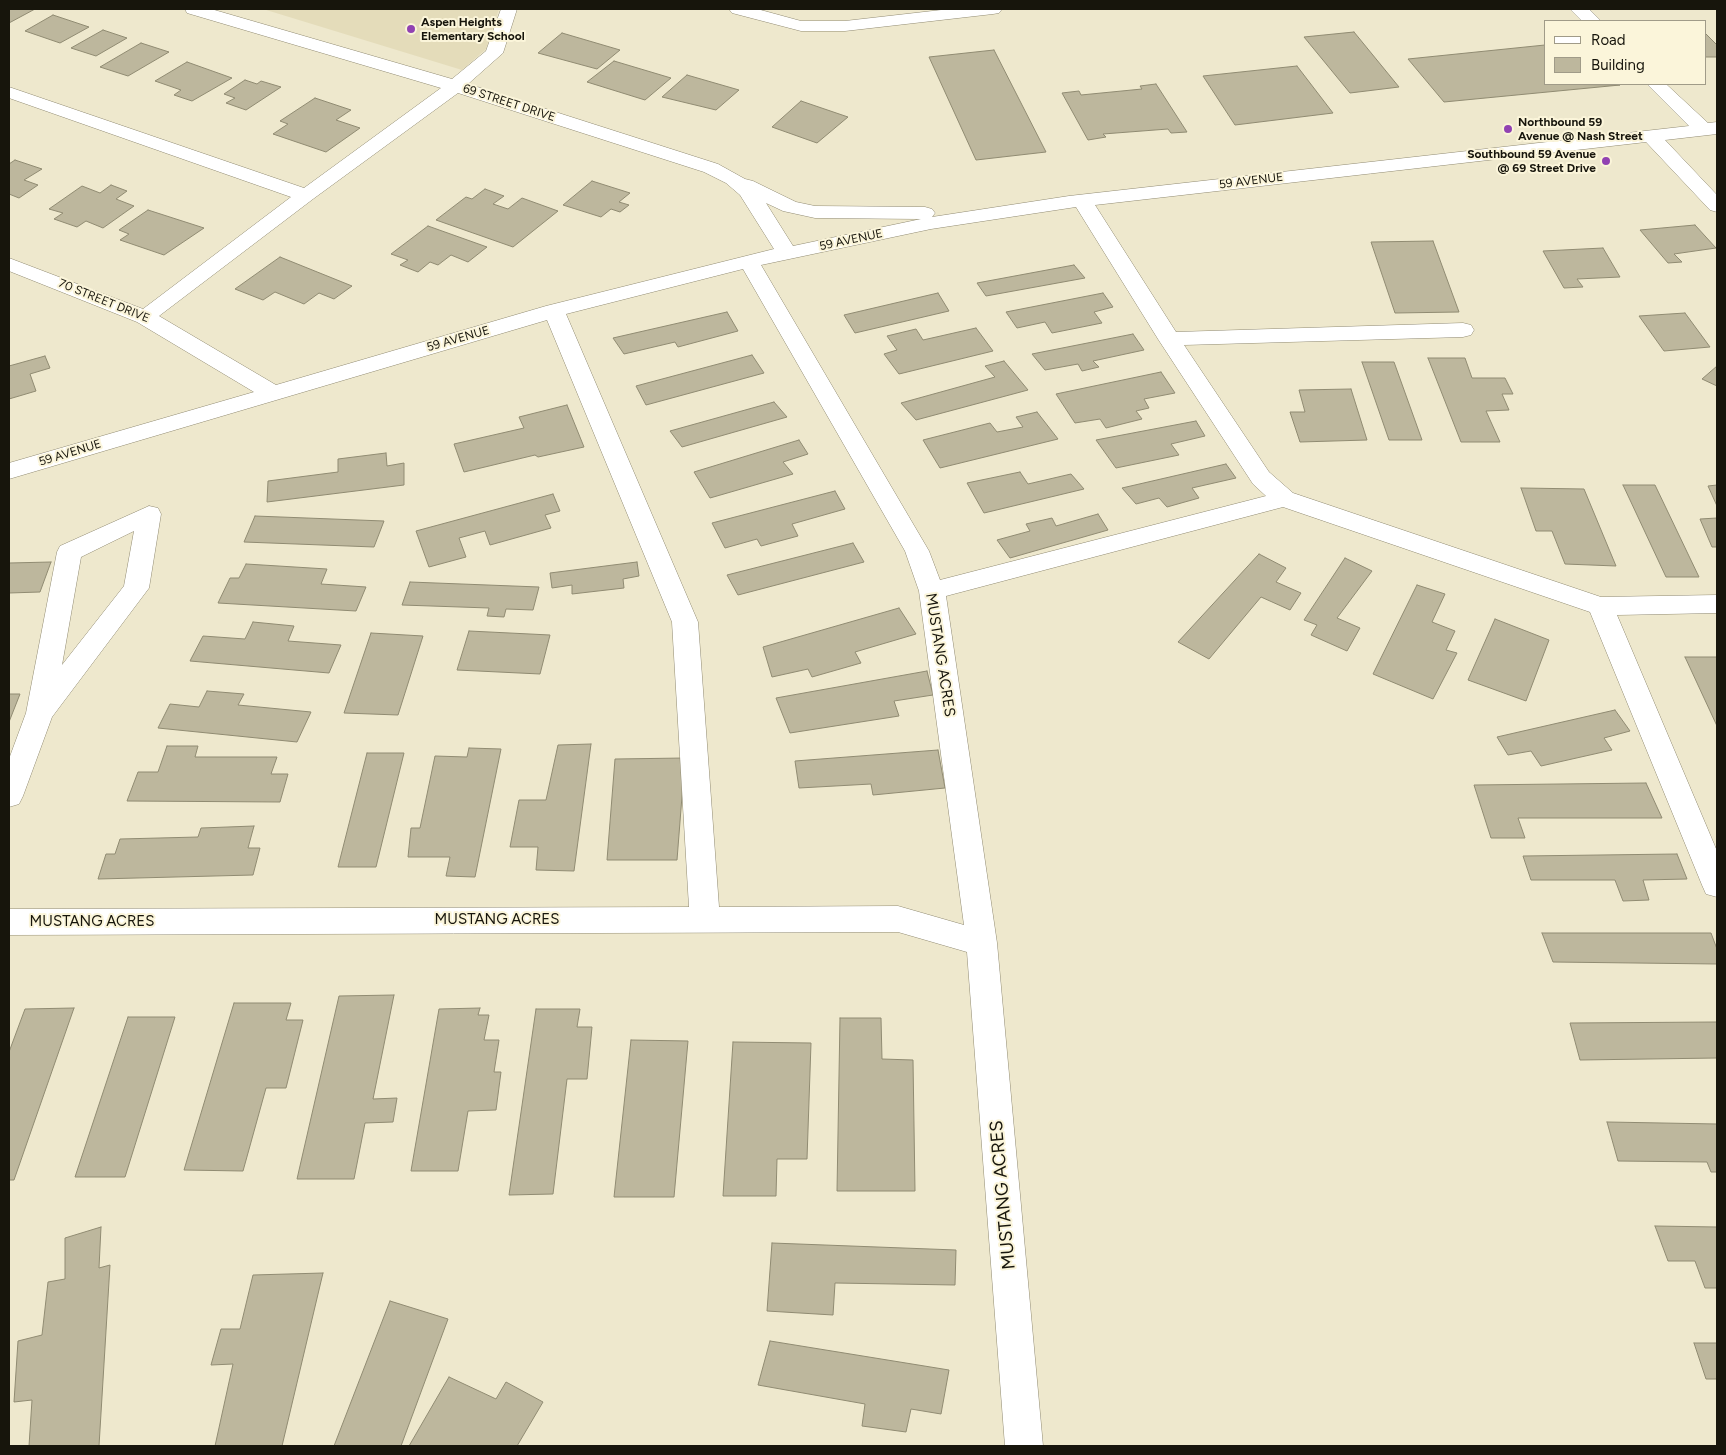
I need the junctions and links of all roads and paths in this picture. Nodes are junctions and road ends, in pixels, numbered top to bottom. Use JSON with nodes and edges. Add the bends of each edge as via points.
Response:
{"nodes":[{"id":1,"x":193,"y":9,"type":"edge"},
{"id":2,"x":509,"y":9,"type":"edge"},
{"id":3,"x":738,"y":9,"type":"edge"},
{"id":4,"x":993,"y":9,"type":"edge"},
{"id":5,"x":1579,"y":9,"type":"edge"},
{"id":6,"x":1591,"y":20,"type":"edge"},
{"id":7,"x":1657,"y":85,"type":"edge"},
{"id":8,"x":455,"y":86,"type":"junction"},
{"id":9,"x":9,"y":92,"type":"edge"},
{"id":10,"x":1710,"y":129,"type":"edge"},
{"id":11,"x":1650,"y":135,"type":"junction"},
{"id":12,"x":733,"y":179,"type":"junction"},
{"id":13,"x":306,"y":195,"type":"junction"},
{"id":14,"x":1082,"y":201,"type":"junction"},
{"id":15,"x":1717,"y":206,"type":"edge"},
{"id":16,"x":994,"y":213,"type":"junction"},
{"id":17,"x":787,"y":253,"type":"junction"},
{"id":18,"x":749,"y":261,"type":"junction"},
{"id":19,"x":11,"y":266,"type":"edge"},
{"id":20,"x":554,"y":311,"type":"junction"},
{"id":21,"x":145,"y":317,"type":"junction"},
{"id":22,"x":1463,"y":330,"type":"dead end"},
{"id":23,"x":1169,"y":339,"type":"junction"},
{"id":24,"x":272,"y":393,"type":"junction"},
{"id":25,"x":9,"y":471,"type":"edge"},
{"id":26,"x":1284,"y":499,"type":"junction"},
{"id":27,"x":932,"y":591,"type":"junction"},
{"id":28,"x":1717,"y":604,"type":"edge"},
{"id":29,"x":1600,"y":606,"type":"junction"},
{"id":30,"x":40,"y":714,"type":"junction"},
{"id":31,"x":9,"y":796,"type":"edge"},
{"id":32,"x":1717,"y":884,"type":"edge"},
{"id":33,"x":705,"y":919,"type":"junction"},
{"id":34,"x":9,"y":922,"type":"edge"},
{"id":35,"x":982,"y":944,"type":"junction"},
{"id":36,"x":1024,"y":1446,"type":"edge"}],
"edges":[{"from":1,"to":8,"type":"street","name":"69 STREET DRIVE"},
{"from":2,"to":8,"type":"street","via":[[494,53]]},
{"from":3,"to":4,"type":"street","via":[[801,26],[845,26]]},
{"from":5,"to":6,"type":"street"},
{"from":7,"to":10,"type":"street"},
{"from":8,"to":12,"type":"street","name":"69 STREET DRIVE","via":[[710,168]]},
{"from":8,"to":13,"type":"street"},
{"from":9,"to":13,"type":"street"},
{"from":10,"to":11,"type":"street","name":"59 AVENUE"},
{"from":11,"to":14,"type":"street","name":"59 AVENUE"},
{"from":11,"to":15,"type":"street"},
{"from":12,"to":16,"type":"street","via":[[790,207],[815,212]]},
{"from":12,"to":17,"type":"street","name":"69 STREET DRIVE","via":[[759,207]]},
{"from":13,"to":21,"type":"street"},
{"from":14,"to":16,"type":"street","name":"59 AVENUE"},
{"from":14,"to":23,"type":"street"},
{"from":16,"to":17,"type":"street","name":"59 AVENUE"},
{"from":17,"to":18,"type":"street","name":"59 AVENUE"},
{"from":18,"to":20,"type":"street","name":"59 AVENUE"},
{"from":18,"to":27,"type":"street","name":"MUSTANG ACRES","via":[[917,550]]},
{"from":19,"to":21,"type":"street","name":"70 STREET DRIVE"},
{"from":20,"to":24,"type":"street","name":"59 AVENUE"},
{"from":20,"to":33,"type":"street","via":[[684,622]]},
{"from":21,"to":24,"type":"street","name":"70 STREET DRIVE"},
{"from":22,"to":23,"type":"street"},
{"from":23,"to":26,"type":"street","via":[[1261,478]]},
{"from":24,"to":25,"type":"street","name":"59 AVENUE"},
{"from":26,"to":27,"type":"street"},
{"from":26,"to":29,"type":"street"},
{"from":27,"to":35,"type":"street","name":"MUSTANG ACRES"},
{"from":28,"to":29,"type":"street"},
{"from":29,"to":32,"type":"street"},
{"from":30,"to":30,"type":"street","via":[[136,588],[149,514],[69,552]]},
{"from":30,"to":31,"type":"street"},
{"from":33,"to":34,"type":"street","name":"MUSTANG ACRES"},
{"from":33,"to":35,"type":"street","name":"MUSTANG ACRES","via":[[898,919]]},
{"from":35,"to":36,"type":"street","name":"MUSTANG ACRES"}]}
